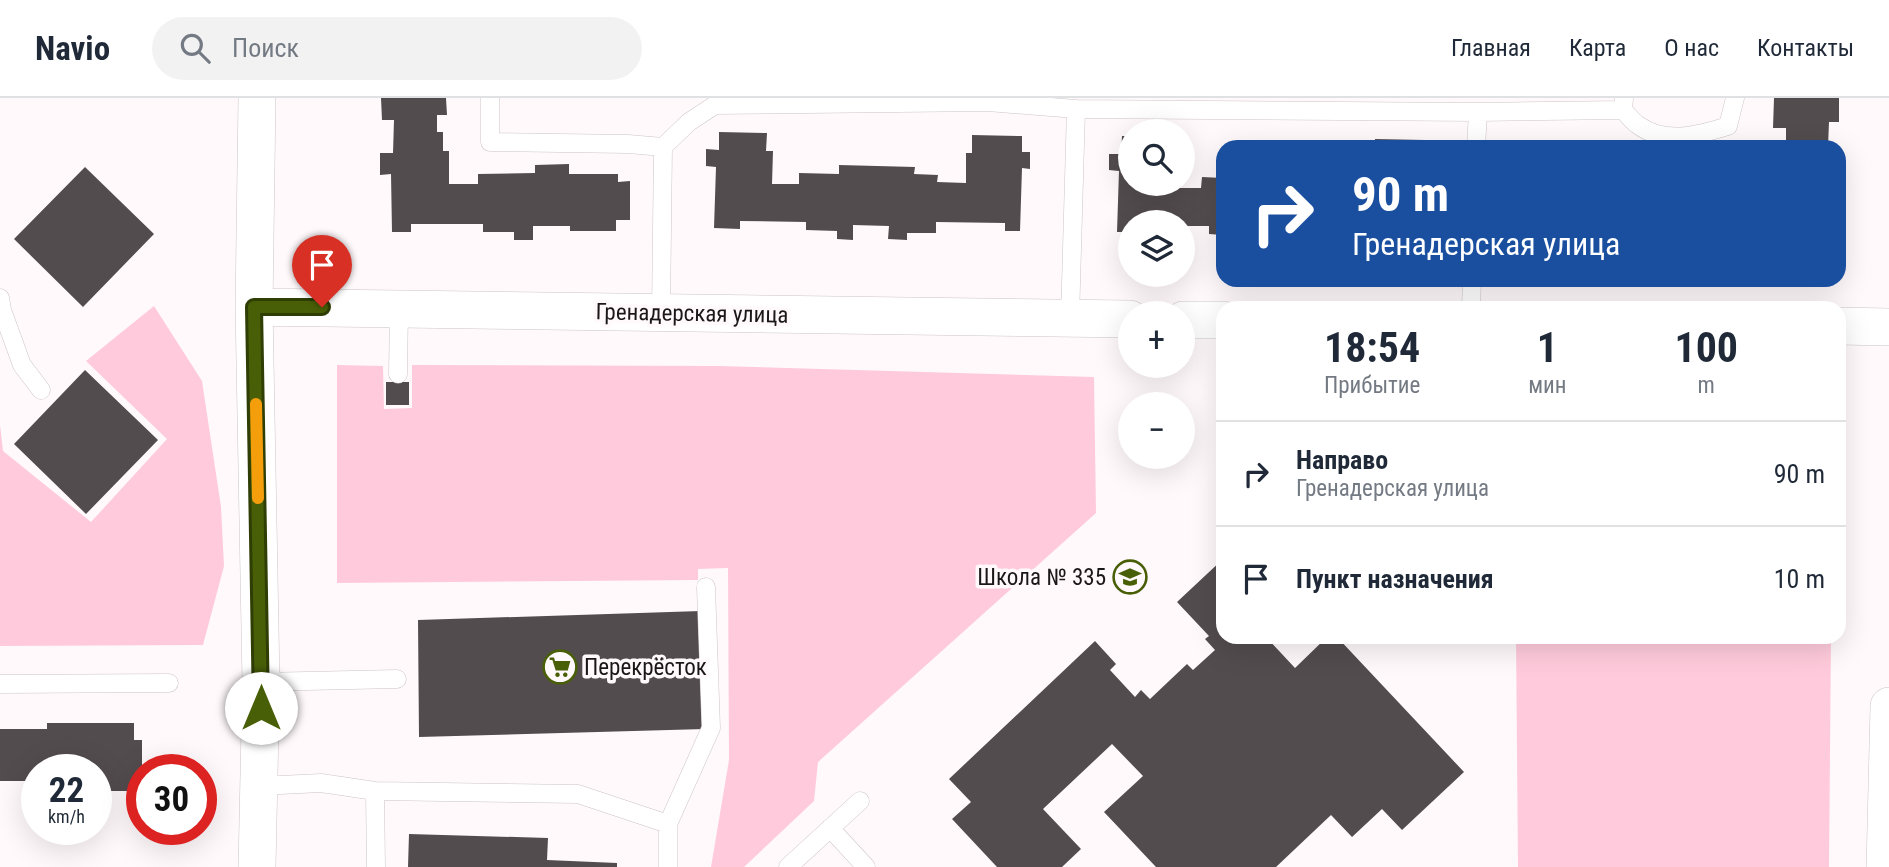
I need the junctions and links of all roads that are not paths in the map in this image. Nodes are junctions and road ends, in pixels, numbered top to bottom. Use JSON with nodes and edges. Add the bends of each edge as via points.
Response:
{"nodes":[{"id":1,"x":257,"y":98,"type":"edge"},
{"id":2,"x":490,"y":98,"type":"edge"},
{"id":3,"x":1735,"y":98,"type":"edge"},
{"id":4,"x":988,"y":100,"type":"edge"},
{"id":5,"x":810,"y":101,"type":"edge"},
{"id":6,"x":1310,"y":104,"type":"edge"},
{"id":7,"x":1623,"y":104,"type":"edge"},
{"id":8,"x":1076,"y":109,"type":"junction"},
{"id":9,"x":1478,"y":112,"type":"junction"},
{"id":10,"x":1476,"y":140,"type":"edge"},
{"id":11,"x":663,"y":147,"type":"junction"},
{"id":12,"x":0,"y":298,"type":"edge"},
{"id":13,"x":254,"y":307,"type":"junction"},
{"id":14,"x":399,"y":309,"type":"junction"},
{"id":15,"x":661,"y":312,"type":"junction"},
{"id":16,"x":1070,"y":319,"type":"junction"},
{"id":17,"x":1118,"y":319,"type":"edge"},
{"id":18,"x":1195,"y":320,"type":"edge"},
{"id":19,"x":1216,"y":320,"type":"edge"},
{"id":20,"x":1846,"y":326,"type":"edge"},
{"id":21,"x":1889,"y":327,"type":"edge"},
{"id":22,"x":398,"y":374,"type":"dead end"},
{"id":23,"x":41,"y":390,"type":"dead end"},
{"id":24,"x":706,"y":587,"type":"dead end"},
{"id":25,"x":397,"y":679,"type":"dead end"},
{"id":26,"x":261,"y":682,"type":"junction"},
{"id":27,"x":169,"y":683,"type":"dead end"},
{"id":28,"x":0,"y":684,"type":"edge"},
{"id":29,"x":1889,"y":706,"type":"edge"},
{"id":30,"x":260,"y":786,"type":"junction"},
{"id":31,"x":375,"y":791,"type":"junction"},
{"id":32,"x":860,"y":801,"type":"dead end"},
{"id":33,"x":668,"y":824,"type":"junction"},
{"id":34,"x":830,"y":828,"type":"junction"},
{"id":35,"x":257,"y":867,"type":"edge"},
{"id":36,"x":376,"y":867,"type":"edge"},
{"id":37,"x":668,"y":867,"type":"edge"},
{"id":38,"x":788,"y":867,"type":"edge"},
{"id":39,"x":866,"y":867,"type":"edge"},
{"id":40,"x":1885,"y":867,"type":"edge"}],
"edges":[{"from":1,"to":13,"type":"street"},
{"from":2,"to":11,"type":"lane","via":[[491,142]]},
{"from":3,"to":7,"type":"lane","via":[[1728,126],[1696,136],[1658,136],[1638,126]]},
{"from":4,"to":5,"type":"lane"},
{"from":4,"to":8,"type":"lane"},
{"from":5,"to":11,"type":"lane","via":[[715,105]]},
{"from":6,"to":8,"type":"lane"},
{"from":6,"to":9,"type":"lane"},
{"from":7,"to":9,"type":"lane"},
{"from":8,"to":16,"type":"lane"},
{"from":9,"to":10,"type":"lane"},
{"from":11,"to":15,"type":"lane"},
{"from":12,"to":23,"type":"lane","via":[[22,365]]},
{"from":13,"to":14,"type":"street","name":"Гренадерская улица"},
{"from":13,"to":26,"type":"street"},
{"from":14,"to":15,"type":"street","name":"Гренадерская улица"},
{"from":14,"to":22,"type":"lane"},
{"from":15,"to":16,"type":"street","name":"Гренадерская улица"},
{"from":16,"to":17,"type":"street","name":"Гренадерская улица"},
{"from":18,"to":19,"type":"street"},
{"from":20,"to":21,"type":"street"},
{"from":24,"to":33,"type":"lane","via":[[711,728]]},
{"from":25,"to":26,"type":"lane"},
{"from":26,"to":30,"type":"street"},
{"from":27,"to":28,"type":"lane"},
{"from":29,"to":40,"type":"street"},
{"from":30,"to":31,"type":"lane","via":[[321,783]]},
{"from":30,"to":35,"type":"street"},
{"from":31,"to":33,"type":"lane","via":[[578,794]]},
{"from":31,"to":36,"type":"lane"},
{"from":32,"to":34,"type":"lane"},
{"from":33,"to":37,"type":"lane"},
{"from":34,"to":38,"type":"lane"},
{"from":34,"to":39,"type":"lane"}]}
